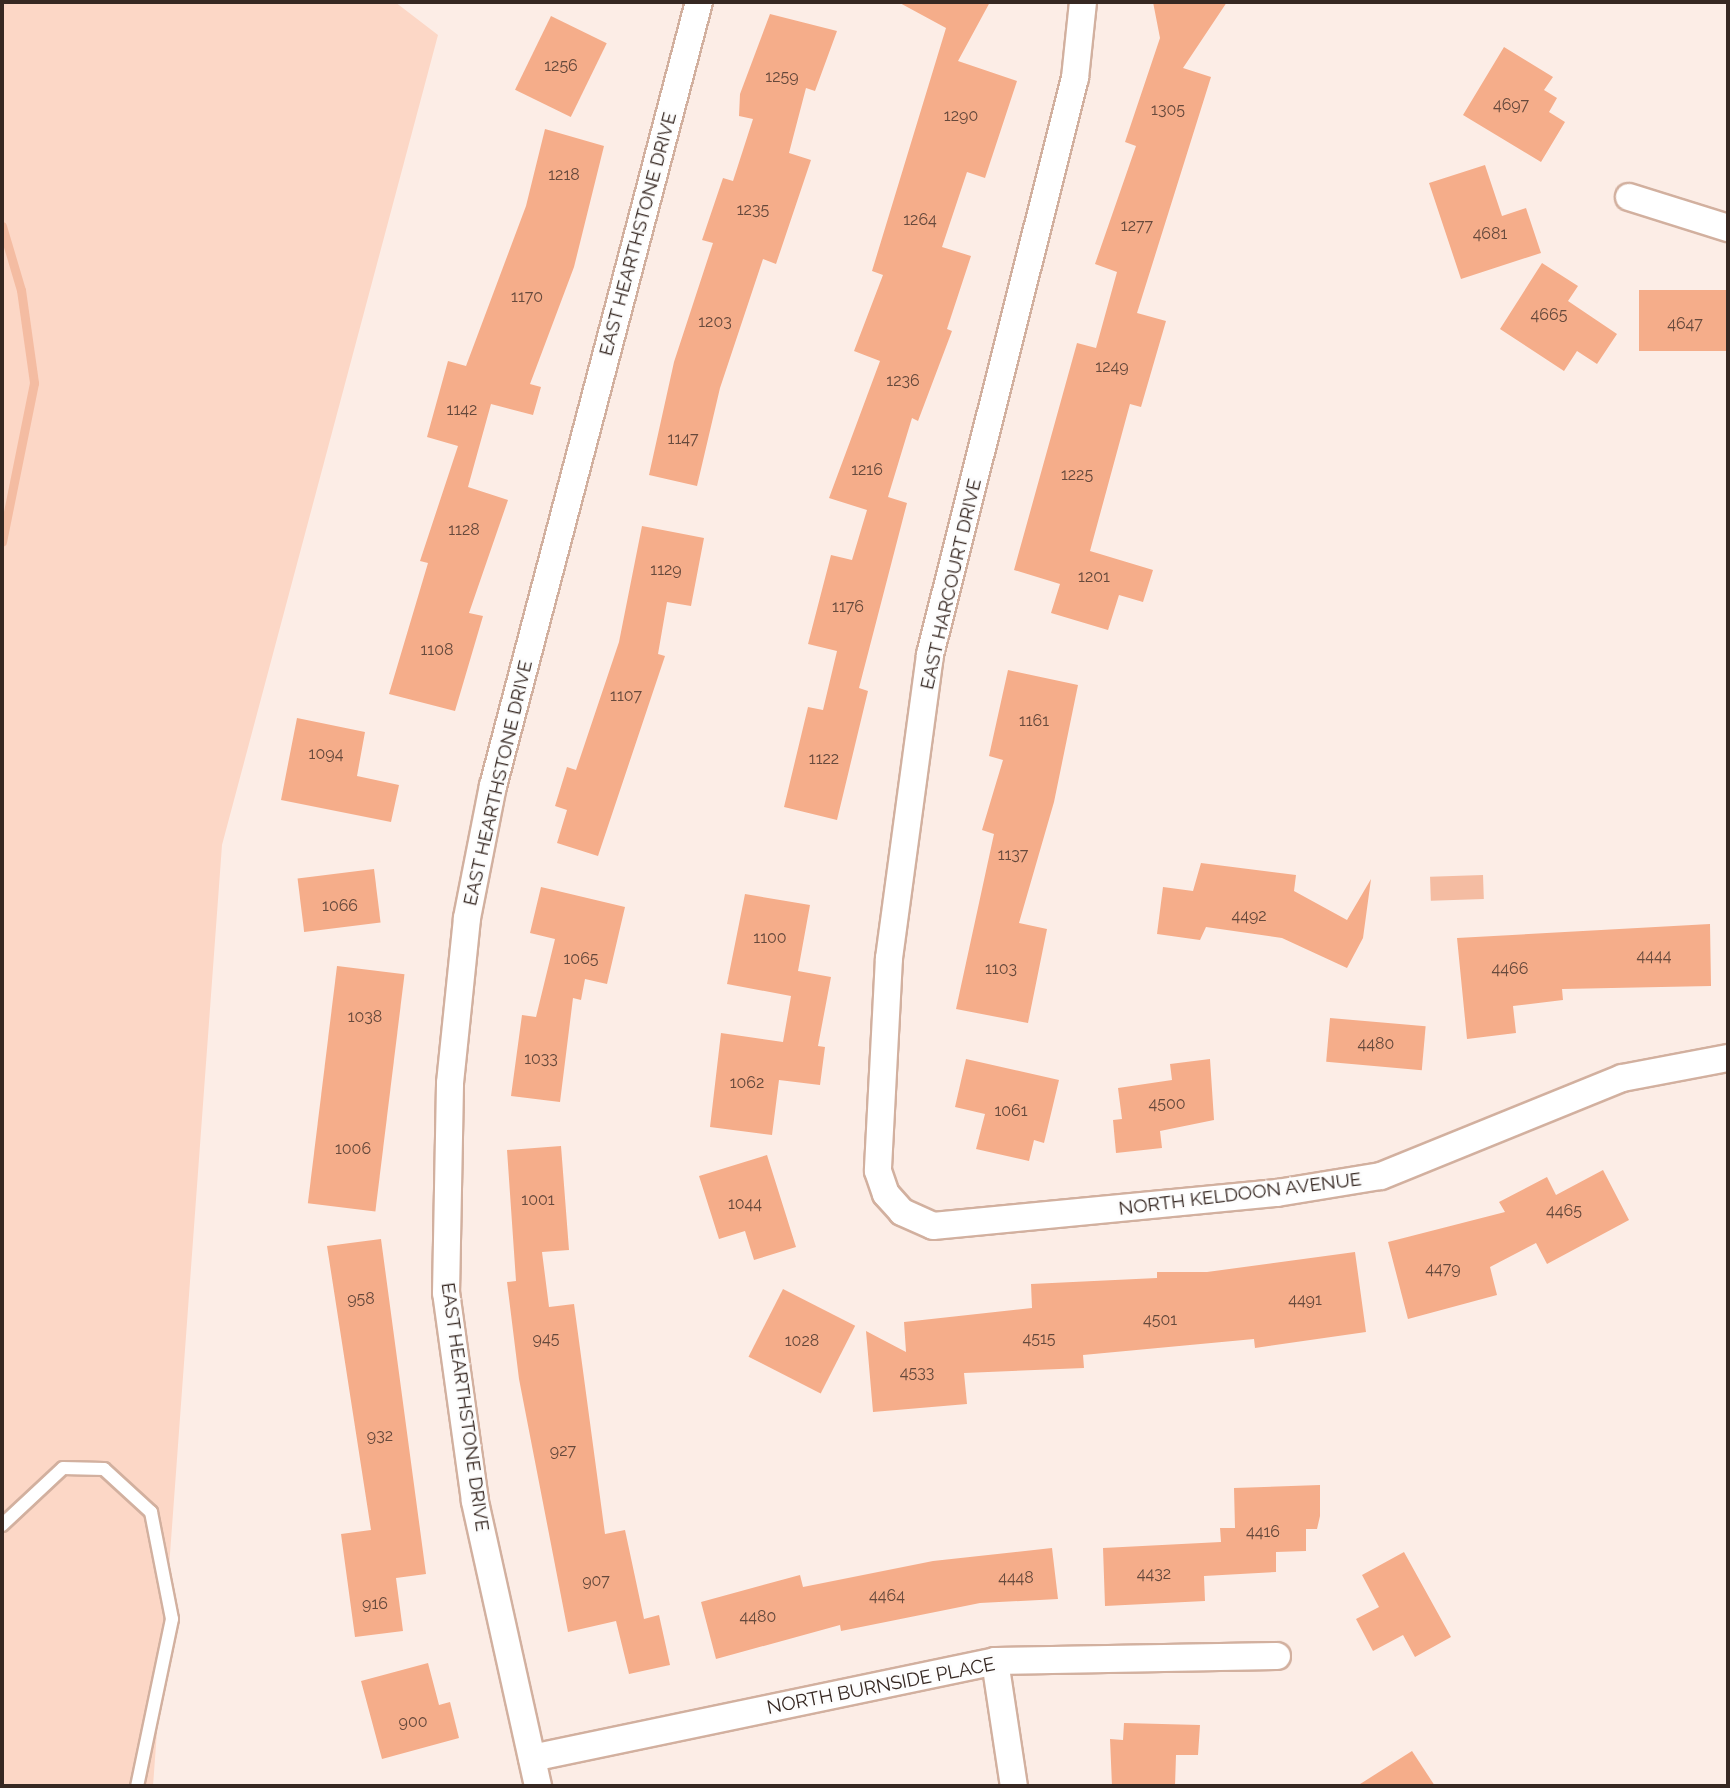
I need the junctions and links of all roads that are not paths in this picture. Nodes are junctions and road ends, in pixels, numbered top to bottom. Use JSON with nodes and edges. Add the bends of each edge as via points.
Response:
{"nodes":[{"id":1,"x":699,"y":2,"type":"edge"},
{"id":2,"x":1083,"y":2,"type":"edge"},
{"id":3,"x":1629,"y":197,"type":"dead end"},
{"id":4,"x":1728,"y":229,"type":"edge"},
{"id":5,"x":1728,"y":1058,"type":"edge"},
{"id":6,"x":902,"y":1212,"type":"joint"},
{"id":7,"x":2,"y":1525,"type":"edge"},
{"id":8,"x":1277,"y":1656,"type":"dead end"},
{"id":9,"x":995,"y":1661,"type":"junction"},
{"id":10,"x":532,"y":1758,"type":"junction"},
{"id":11,"x":137,"y":1786,"type":"edge"},
{"id":12,"x":537,"y":1786,"type":"edge"},
{"id":13,"x":1014,"y":1786,"type":"edge"}],
"edges":[{"from":1,"to":10,"type":"street","name":"EAST HEARTHSTONE DRIVE","via":[[493,786],[467,918],[450,1083],[446,1293],[475,1501]]},
{"from":2,"to":6,"type":"street","name":"EAST HARCOURT DRIVE","via":[[1075,78],[930,655],[887,985],[878,1171]]},
{"from":3,"to":4,"type":"street"},
{"from":5,"to":6,"type":"street","name":"NORTH KELDOON AVENUE","via":[[1622,1078],[1381,1176],[963,1226],[933,1226]]},
{"from":7,"to":11,"type":"lane","via":[[63,1468],[104,1469],[151,1511],[172,1619]]},
{"from":8,"to":9,"type":"street","name":"NORTH BURNSIDE PLACE"},
{"from":9,"to":10,"type":"street","name":"NORTH BURNSIDE PLACE"},
{"from":9,"to":13,"type":"street"},
{"from":10,"to":12,"type":"street","name":"EAST HEARTHSTONE DRIVE"}]}
